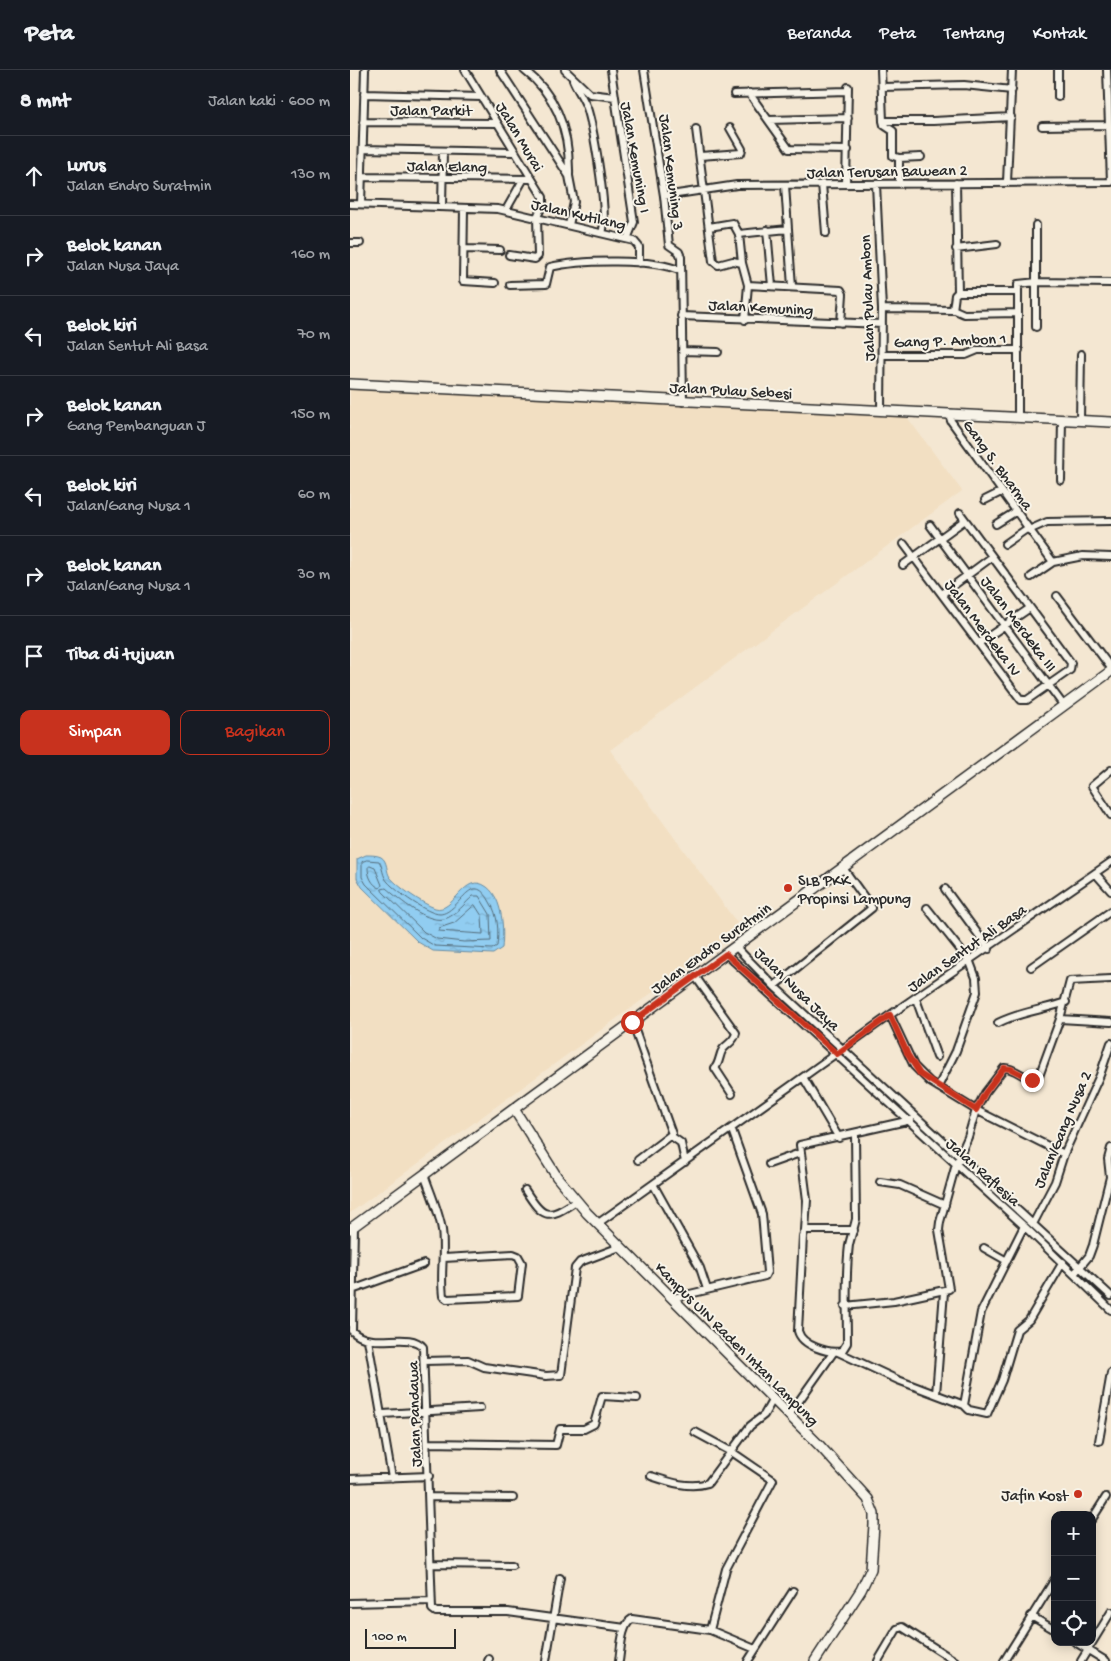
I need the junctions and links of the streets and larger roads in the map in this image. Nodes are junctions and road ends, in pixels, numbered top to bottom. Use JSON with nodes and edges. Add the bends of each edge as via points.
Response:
{"nodes":[{"id":1,"x":365,"y":70,"type":"edge"},
{"id":2,"x":465,"y":70,"type":"edge"},
{"id":3,"x":500,"y":70,"type":"edge"},
{"id":4,"x":524,"y":70,"type":"edge"},
{"id":5,"x":565,"y":70,"type":"edge"},
{"id":6,"x":611,"y":70,"type":"edge"},
{"id":7,"x":644,"y":70,"type":"edge"},
{"id":8,"x":881,"y":70,"type":"edge"},
{"id":9,"x":1012,"y":70,"type":"edge"},
{"id":10,"x":1058,"y":70,"type":"edge"},
{"id":11,"x":1107,"y":70,"type":"edge"},
{"id":12,"x":572,"y":76,"type":"junction"},
{"id":13,"x":882,"y":87,"type":"junction"},
{"id":14,"x":1109,"y":87,"type":"edge"},
{"id":15,"x":1012,"y":90,"type":"junction"},
{"id":16,"x":750,"y":92,"type":"junction"},
{"id":17,"x":364,"y":94,"type":"junction"},
{"id":18,"x":734,"y":94,"type":"dead end"},
{"id":19,"x":481,"y":97,"type":"junction"},
{"id":20,"x":615,"y":97,"type":"junction"},
{"id":21,"x":1058,"y":97,"type":"dead end"},
{"id":22,"x":1109,"y":111,"type":"edge"},
{"id":23,"x":1011,"y":117,"type":"junction"},
{"id":24,"x":848,"y":118,"type":"junction"},
{"id":25,"x":769,"y":120,"type":"junction"},
{"id":26,"x":883,"y":121,"type":"junction"},
{"id":27,"x":363,"y":122,"type":"junction"},
{"id":28,"x":497,"y":123,"type":"junction"},
{"id":29,"x":1109,"y":125,"type":"junction"},
{"id":30,"x":1042,"y":126,"type":"dead end"},
{"id":31,"x":730,"y":128,"type":"dead end"},
{"id":32,"x":696,"y":129,"type":"dead end"},
{"id":33,"x":362,"y":149,"type":"junction"},
{"id":34,"x":848,"y":150,"type":"junction"},
{"id":35,"x":444,"y":151,"type":"junction"},
{"id":36,"x":514,"y":152,"type":"junction"},
{"id":37,"x":1110,"y":152,"type":"edge"},
{"id":38,"x":700,"y":156,"type":"junction"},
{"id":39,"x":921,"y":157,"type":"dead end"},
{"id":40,"x":899,"y":158,"type":"junction"},
{"id":41,"x":569,"y":160,"type":"junction"},
{"id":42,"x":561,"y":164,"type":"junction"},
{"id":43,"x":569,"y":176,"type":"junction"},
{"id":44,"x":362,"y":177,"type":"junction"},
{"id":45,"x":443,"y":178,"type":"junction"},
{"id":46,"x":531,"y":179,"type":"junction"},
{"id":47,"x":523,"y":180,"type":"junction"},
{"id":48,"x":1007,"y":182,"type":"junction"},
{"id":49,"x":1111,"y":182,"type":"edge"},
{"id":50,"x":899,"y":183,"type":"junction"},
{"id":51,"x":956,"y":183,"type":"junction"},
{"id":52,"x":822,"y":184,"type":"junction"},
{"id":53,"x":846,"y":184,"type":"junction"},
{"id":54,"x":876,"y":184,"type":"junction"},
{"id":55,"x":784,"y":185,"type":"junction"},
{"id":56,"x":704,"y":190,"type":"junction"},
{"id":57,"x":664,"y":196,"type":"junction"},
{"id":58,"x":350,"y":204,"type":"edge"},
{"id":59,"x":361,"y":204,"type":"junction"},
{"id":60,"x":442,"y":207,"type":"junction"},
{"id":61,"x":464,"y":208,"type":"junction"},
{"id":62,"x":506,"y":210,"type":"junction"},
{"id":63,"x":537,"y":217,"type":"junction"},
{"id":64,"x":570,"y":225,"type":"junction"},
{"id":65,"x":1036,"y":225,"type":"dead end"},
{"id":66,"x":709,"y":227,"type":"junction"},
{"id":67,"x":788,"y":229,"type":"junction"},
{"id":68,"x":767,"y":230,"type":"junction"},
{"id":69,"x":826,"y":233,"type":"dead end"},
{"id":70,"x":602,"y":234,"type":"junction"},
{"id":71,"x":739,"y":234,"type":"junction"},
{"id":72,"x":627,"y":239,"type":"junction"},
{"id":73,"x":350,"y":243,"type":"edge"},
{"id":74,"x":360,"y":243,"type":"dead end"},
{"id":75,"x":997,"y":244,"type":"dead end"},
{"id":76,"x":464,"y":249,"type":"junction"},
{"id":77,"x":956,"y":249,"type":"junction"},
{"id":78,"x":500,"y":250,"type":"dead end"},
{"id":79,"x":509,"y":255,"type":"dead end"},
{"id":80,"x":639,"y":263,"type":"junction"},
{"id":81,"x":742,"y":263,"type":"junction"},
{"id":82,"x":681,"y":271,"type":"junction"},
{"id":83,"x":1037,"y":282,"type":"junction"},
{"id":84,"x":495,"y":283,"type":"dead end"},
{"id":85,"x":1111,"y":284,"type":"edge"},
{"id":86,"x":510,"y":285,"type":"dead end"},
{"id":87,"x":748,"y":285,"type":"junction"},
{"id":88,"x":772,"y":286,"type":"junction"},
{"id":89,"x":792,"y":287,"type":"junction"},
{"id":90,"x":958,"y":292,"type":"junction"},
{"id":91,"x":1018,"y":292,"type":"junction"},
{"id":92,"x":882,"y":309,"type":"junction"},
{"id":93,"x":954,"y":310,"type":"junction"},
{"id":94,"x":1018,"y":313,"type":"junction"},
{"id":95,"x":681,"y":316,"type":"junction"},
{"id":96,"x":745,"y":320,"type":"junction"},
{"id":97,"x":841,"y":323,"type":"junction"},
{"id":98,"x":882,"y":324,"type":"junction"},
{"id":99,"x":1036,"y":328,"type":"dead end"},
{"id":100,"x":1019,"y":350,"type":"junction"},
{"id":101,"x":682,"y":352,"type":"junction"},
{"id":102,"x":718,"y":352,"type":"dead end"},
{"id":103,"x":1081,"y":354,"type":"dead end"},
{"id":104,"x":882,"y":355,"type":"junction"},
{"id":105,"x":350,"y":384,"type":"edge"},
{"id":106,"x":683,"y":402,"type":"junction"},
{"id":107,"x":881,"y":410,"type":"junction"},
{"id":108,"x":949,"y":414,"type":"junction"},
{"id":109,"x":1018,"y":417,"type":"junction"},
{"id":110,"x":1062,"y":419,"type":"junction"},
{"id":111,"x":1080,"y":421,"type":"junction"},
{"id":112,"x":1111,"y":422,"type":"edge"},
{"id":113,"x":1061,"y":480,"type":"dead end"},
{"id":114,"x":1001,"y":492,"type":"junction"},
{"id":115,"x":985,"y":500,"type":"dead end"},
{"id":116,"x":1015,"y":512,"type":"junction"},
{"id":117,"x":960,"y":513,"type":"dead end"},
{"id":118,"x":965,"y":520,"type":"junction"},
{"id":119,"x":1111,"y":521,"type":"edge"},
{"id":120,"x":996,"y":524,"type":"dead end"},
{"id":121,"x":930,"y":525,"type":"dead end"},
{"id":122,"x":1028,"y":529,"type":"junction"},
{"id":123,"x":940,"y":538,"type":"junction"},
{"id":124,"x":904,"y":544,"type":"dead end"},
{"id":125,"x":1005,"y":544,"type":"dead end"},
{"id":126,"x":914,"y":557,"type":"junction"},
{"id":127,"x":992,"y":557,"type":"junction"},
{"id":128,"x":1111,"y":557,"type":"edge"},
{"id":129,"x":1053,"y":562,"type":"junction"},
{"id":130,"x":903,"y":565,"type":"dead end"},
{"id":131,"x":967,"y":576,"type":"junction"},
{"id":132,"x":1031,"y":577,"type":"dead end"},
{"id":133,"x":942,"y":594,"type":"junction"},
{"id":134,"x":1056,"y":596,"type":"dead end"},
{"id":135,"x":1030,"y":608,"type":"junction"},
{"id":136,"x":1005,"y":626,"type":"junction"},
{"id":137,"x":979,"y":643,"type":"junction"},
{"id":138,"x":1111,"y":670,"type":"edge"},
{"id":139,"x":1050,"y":686,"type":"junction"},
{"id":140,"x":1064,"y":706,"type":"junction"},
{"id":141,"x":1111,"y":770,"type":"edge"},
{"id":142,"x":1111,"y":815,"type":"edge"},
{"id":143,"x":1111,"y":862,"type":"edge"},
{"id":144,"x":842,"y":868,"type":"junction"},
{"id":145,"x":1096,"y":873,"type":"junction"},
{"id":146,"x":946,"y":889,"type":"dead end"},
{"id":147,"x":1111,"y":891,"type":"edge"},
{"id":148,"x":927,"y":908,"type":"dead end"},
{"id":149,"x":1111,"y":911,"type":"edge"},
{"id":150,"x":736,"y":946,"type":"junction"},
{"id":151,"x":989,"y":949,"type":"junction"},
{"id":152,"x":726,"y":954,"type":"junction"},
{"id":153,"x":970,"y":962,"type":"junction"},
{"id":154,"x":1031,"y":967,"type":"dead end"},
{"id":155,"x":695,"y":976,"type":"junction"},
{"id":156,"x":1111,"y":979,"type":"edge"},
{"id":157,"x":774,"y":986,"type":"junction"},
{"id":158,"x":916,"y":999,"type":"junction"},
{"id":159,"x":1066,"y":1002,"type":"junction"},
{"id":160,"x":890,"y":1015,"type":"junction"},
{"id":161,"x":1060,"y":1019,"type":"junction"},
{"id":162,"x":632,"y":1022,"type":"junction"},
{"id":163,"x":998,"y":1022,"type":"dead end"},
{"id":164,"x":1111,"y":1022,"type":"edge"},
{"id":165,"x":1111,"y":1043,"type":"edge"},
{"id":166,"x":843,"y":1049,"type":"junction"},
{"id":167,"x":837,"y":1054,"type":"junction"},
{"id":168,"x":937,"y":1058,"type":"dead end"},
{"id":169,"x":803,"y":1077,"type":"junction"},
{"id":170,"x":938,"y":1087,"type":"junction"},
{"id":171,"x":732,"y":1094,"type":"dead end"},
{"id":172,"x":514,"y":1109,"type":"junction"},
{"id":173,"x":976,"y":1110,"type":"junction"},
{"id":174,"x":912,"y":1119,"type":"junction"},
{"id":175,"x":732,"y":1130,"type":"junction"},
{"id":176,"x":855,"y":1134,"type":"junction"},
{"id":177,"x":671,"y":1136,"type":"junction"},
{"id":178,"x":839,"y":1138,"type":"junction"},
{"id":179,"x":1111,"y":1148,"type":"edge"},
{"id":180,"x":800,"y":1153,"type":"junction"},
{"id":181,"x":1064,"y":1154,"type":"junction"},
{"id":182,"x":638,"y":1160,"type":"dead end"},
{"id":183,"x":958,"y":1160,"type":"junction"},
{"id":184,"x":686,"y":1162,"type":"junction"},
{"id":185,"x":769,"y":1164,"type":"dead end"},
{"id":186,"x":424,"y":1174,"type":"junction"},
{"id":187,"x":880,"y":1182,"type":"dead end"},
{"id":188,"x":653,"y":1184,"type":"junction"},
{"id":189,"x":525,"y":1190,"type":"dead end"},
{"id":190,"x":576,"y":1201,"type":"junction"},
{"id":191,"x":945,"y":1205,"type":"junction"},
{"id":192,"x":1103,"y":1205,"type":"junction"},
{"id":193,"x":1111,"y":1208,"type":"edge"},
{"id":194,"x":597,"y":1224,"type":"junction"},
{"id":195,"x":1033,"y":1224,"type":"junction"},
{"id":196,"x":1024,"y":1226,"type":"junction"},
{"id":197,"x":352,"y":1227,"type":"edge"},
{"id":198,"x":805,"y":1230,"type":"junction"},
{"id":199,"x":854,"y":1230,"type":"junction"},
{"id":200,"x":1040,"y":1236,"type":"junction"},
{"id":201,"x":620,"y":1247,"type":"junction"},
{"id":202,"x":984,"y":1248,"type":"dead end"},
{"id":203,"x":444,"y":1258,"type":"junction"},
{"id":204,"x":1007,"y":1261,"type":"junction"},
{"id":205,"x":1063,"y":1262,"type":"junction"},
{"id":206,"x":424,"y":1264,"type":"dead end"},
{"id":207,"x":1077,"y":1270,"type":"junction"},
{"id":208,"x":707,"y":1289,"type":"junction"},
{"id":209,"x":352,"y":1290,"type":"junction"},
{"id":210,"x":944,"y":1292,"type":"junction"},
{"id":211,"x":1111,"y":1296,"type":"edge"},
{"id":212,"x":673,"y":1298,"type":"junction"},
{"id":213,"x":845,"y":1306,"type":"junction"},
{"id":214,"x":1111,"y":1310,"type":"edge"},
{"id":215,"x":352,"y":1331,"type":"junction"},
{"id":216,"x":350,"y":1340,"type":"edge"},
{"id":217,"x":368,"y":1340,"type":"junction"},
{"id":218,"x":836,"y":1352,"type":"junction"},
{"id":219,"x":424,"y":1361,"type":"junction"},
{"id":220,"x":1111,"y":1373,"type":"edge"},
{"id":221,"x":936,"y":1394,"type":"junction"},
{"id":222,"x":637,"y":1398,"type":"dead end"},
{"id":223,"x":773,"y":1399,"type":"junction"},
{"id":224,"x":964,"y":1405,"type":"junction"},
{"id":225,"x":480,"y":1408,"type":"dead end"},
{"id":226,"x":426,"y":1410,"type":"junction"},
{"id":227,"x":383,"y":1414,"type":"junction"},
{"id":228,"x":790,"y":1415,"type":"junction"},
{"id":229,"x":695,"y":1432,"type":"dead end"},
{"id":230,"x":1099,"y":1440,"type":"dead end"},
{"id":231,"x":428,"y":1443,"type":"junction"},
{"id":232,"x":732,"y":1452,"type":"junction"},
{"id":233,"x":429,"y":1476,"type":"junction"},
{"id":234,"x":651,"y":1476,"type":"dead end"},
{"id":235,"x":392,"y":1478,"type":"junction"},
{"id":236,"x":350,"y":1479,"type":"edge"},
{"id":237,"x":429,"y":1497,"type":"junction"},
{"id":238,"x":1106,"y":1497,"type":"dead end"},
{"id":239,"x":513,"y":1498,"type":"dead end"},
{"id":240,"x":1096,"y":1513,"type":"edge"},
{"id":241,"x":431,"y":1564,"type":"junction"},
{"id":242,"x":512,"y":1565,"type":"dead end"},
{"id":243,"x":560,"y":1578,"type":"dead end"},
{"id":244,"x":1051,"y":1585,"type":"edge"},
{"id":245,"x":793,"y":1591,"type":"dead end"},
{"id":246,"x":431,"y":1601,"type":"junction"},
{"id":247,"x":350,"y":1603,"type":"edge"},
{"id":248,"x":1111,"y":1612,"type":"edge"},
{"id":249,"x":1031,"y":1616,"type":"junction"},
{"id":250,"x":554,"y":1617,"type":"junction"},
{"id":251,"x":625,"y":1628,"type":"junction"},
{"id":252,"x":1051,"y":1628,"type":"edge"},
{"id":253,"x":710,"y":1630,"type":"junction"},
{"id":254,"x":1082,"y":1646,"type":"edge"},
{"id":255,"x":755,"y":1649,"type":"junction"},
{"id":256,"x":1088,"y":1650,"type":"junction"},
{"id":257,"x":943,"y":1658,"type":"edge"},
{"id":258,"x":546,"y":1661,"type":"edge"},
{"id":259,"x":619,"y":1661,"type":"edge"},
{"id":260,"x":748,"y":1661,"type":"edge"},
{"id":261,"x":815,"y":1661,"type":"edge"},
{"id":262,"x":878,"y":1661,"type":"edge"},
{"id":263,"x":955,"y":1661,"type":"edge"},
{"id":264,"x":1004,"y":1661,"type":"edge"},
{"id":265,"x":1081,"y":1661,"type":"edge"},
{"id":266,"x":1106,"y":1661,"type":"edge"}],
"edges":[{"from":1,"to":17,"type":"street"},
{"from":2,"to":19,"type":"street","name":"Jalan Murai"},
{"from":3,"to":42,"type":"street"},
{"from":4,"to":41,"type":"street","via":[[540,83],[560,114]]},
{"from":5,"to":12,"type":"street","name":"Jalan Kemuning I"},
{"from":6,"to":20,"type":"street"},
{"from":7,"to":57,"type":"street","name":"Jalan Kemuning 3"},
{"from":8,"to":13,"type":"street"},
{"from":9,"to":15,"type":"street"},
{"from":10,"to":21,"type":"street"},
{"from":11,"to":14,"type":"street"},
{"from":12,"to":20,"type":"street","name":"Jalan Kemuning I","via":[[590,94]]},
{"from":12,"to":70,"type":"street","via":[[588,110],[602,194],[605,224]]},
{"from":13,"to":15,"type":"street","via":[[964,85]]},
{"from":13,"to":26,"type":"street"},
{"from":14,"to":22,"type":"street"},
{"from":15,"to":23,"type":"street"},
{"from":16,"to":18,"type":"street"},
{"from":16,"to":24,"type":"street","via":[[848,89]]},
{"from":16,"to":25,"type":"street"},
{"from":17,"to":19,"type":"street"},
{"from":17,"to":27,"type":"street"},
{"from":19,"to":28,"type":"street","name":"Jalan Murai"},
{"from":20,"to":72,"type":"street","name":"Jalan Kemuning I","via":[[634,222]]},
{"from":22,"to":29,"type":"street"},
{"from":23,"to":26,"type":"street"},
{"from":23,"to":48,"type":"street"},
{"from":24,"to":25,"type":"street"},
{"from":24,"to":34,"type":"street"},
{"from":25,"to":34,"type":"street","via":[[790,149]]},
{"from":26,"to":40,"type":"street","via":[[893,129],[893,156]]},
{"from":27,"to":28,"type":"street","name":"Jalan Parkit"},
{"from":27,"to":33,"type":"street"},
{"from":28,"to":36,"type":"street","name":"Jalan Murai"},
{"from":29,"to":30,"type":"street"},
{"from":29,"to":37,"type":"street"},
{"from":31,"to":38,"type":"street","via":[[742,149],[741,153]]},
{"from":32,"to":38,"type":"street"},
{"from":33,"to":35,"type":"street"},
{"from":33,"to":44,"type":"street"},
{"from":34,"to":53,"type":"street"},
{"from":35,"to":36,"type":"street"},
{"from":35,"to":45,"type":"street"},
{"from":36,"to":46,"type":"street","name":"Jalan Murai"},
{"from":37,"to":49,"type":"street"},
{"from":38,"to":56,"type":"street"},
{"from":39,"to":40,"type":"street"},
{"from":40,"to":50,"type":"street"},
{"from":41,"to":42,"type":"street"},
{"from":41,"to":43,"type":"street"},
{"from":42,"to":43,"type":"street"},
{"from":43,"to":64,"type":"street","via":[[574,202]]},
{"from":44,"to":45,"type":"street","name":"Jalan Elang"},
{"from":44,"to":59,"type":"street"},
{"from":45,"to":47,"type":"street","name":"Jalan Elang"},
{"from":45,"to":60,"type":"street"},
{"from":46,"to":47,"type":"street","name":"Jalan Elang"},
{"from":46,"to":63,"type":"street","name":"Jalan Murai","via":[[543,200]]},
{"from":47,"to":62,"type":"street"},
{"from":48,"to":49,"type":"street","name":"Jalan Terusan Bawean 2"},
{"from":48,"to":51,"type":"street","name":"Jalan Terusan Bawean 2"},
{"from":50,"to":51,"type":"street","name":"Jalan Terusan Bawean 2"},
{"from":50,"to":54,"type":"street","name":"Jalan Terusan Bawean 2"},
{"from":51,"to":77,"type":"street"},
{"from":52,"to":53,"type":"street","name":"Jalan Terusan Bawean 2"},
{"from":52,"to":55,"type":"street","name":"Jalan Terusan Bawean 2"},
{"from":52,"to":69,"type":"street"},
{"from":53,"to":54,"type":"street","name":"Jalan Terusan Bawean 2"},
{"from":54,"to":92,"type":"street","name":"Jalan Pulau Ambon"},
{"from":55,"to":56,"type":"street","name":"Jalan Terusan Bawean 2","via":[[737,185]]},
{"from":55,"to":67,"type":"street"},
{"from":56,"to":57,"type":"street","name":"Jalan Terusan Bawean 2"},
{"from":56,"to":66,"type":"street"},
{"from":57,"to":82,"type":"street","name":"Jalan Kemuning 3","via":[[668,245],[680,254]]},
{"from":58,"to":59,"type":"street","name":"Jalan Kutilang"},
{"from":59,"to":60,"type":"street","name":"Jalan Kutilang"},
{"from":60,"to":61,"type":"street","name":"Jalan Kutilang"},
{"from":61,"to":62,"type":"street","name":"Jalan Kutilang"},
{"from":61,"to":76,"type":"street"},
{"from":62,"to":63,"type":"street","name":"Jalan Kutilang"},
{"from":63,"to":64,"type":"street","name":"Jalan Kutilang"},
{"from":63,"to":79,"type":"street","name":"Jalan Murai","via":[[538,256],[535,259]]},
{"from":64,"to":70,"type":"street","name":"Jalan Kutilang"},
{"from":65,"to":83,"type":"street"},
{"from":66,"to":71,"type":"street","via":[[733,223]]},
{"from":66,"to":81,"type":"street","via":[[715,264]]},
{"from":67,"to":68,"type":"street"},
{"from":67,"to":89,"type":"street"},
{"from":68,"to":71,"type":"street"},
{"from":68,"to":88,"type":"street"},
{"from":70,"to":72,"type":"street","name":"Jalan Kutilang"},
{"from":71,"to":81,"type":"street"},
{"from":72,"to":80,"type":"street","name":"Jalan Kutilang","via":[[638,244]]},
{"from":73,"to":74,"type":"street"},
{"from":75,"to":77,"type":"street"},
{"from":76,"to":78,"type":"street"},
{"from":76,"to":84,"type":"street","via":[[462,281]]},
{"from":77,"to":90,"type":"street"},
{"from":80,"to":82,"type":"street"},
{"from":80,"to":86,"type":"street","via":[[553,266],[546,284]]},
{"from":81,"to":87,"type":"street"},
{"from":82,"to":95,"type":"street"},
{"from":83,"to":85,"type":"street"},
{"from":83,"to":91,"type":"street","via":[[1018,284]]},
{"from":83,"to":99,"type":"street"},
{"from":87,"to":88,"type":"street","name":"Jalan Kemuning"},
{"from":87,"to":96,"type":"street"},
{"from":88,"to":89,"type":"street","name":"Jalan Kemuning"},
{"from":89,"to":97,"type":"street","name":"Jalan Kemuning","via":[[842,291]]},
{"from":90,"to":91,"type":"street"},
{"from":90,"to":93,"type":"street"},
{"from":91,"to":94,"type":"street"},
{"from":92,"to":93,"type":"street"},
{"from":92,"to":98,"type":"street","name":"Jalan Pulau Ambon"},
{"from":93,"to":94,"type":"street","via":[[964,314]]},
{"from":94,"to":100,"type":"street"},
{"from":95,"to":96,"type":"street","name":"Jalan Kemuning"},
{"from":95,"to":101,"type":"street"},
{"from":96,"to":97,"type":"street","name":"Jalan Kemuning"},
{"from":97,"to":98,"type":"street","name":"Jalan Kemuning"},
{"from":98,"to":104,"type":"street","name":"Jalan Pulau Ambon"},
{"from":100,"to":104,"type":"street","name":"Gang P. Ambon 1","via":[[975,351],[966,355]]},
{"from":100,"to":109,"type":"street"},
{"from":101,"to":102,"type":"street"},
{"from":101,"to":106,"type":"street"},
{"from":103,"to":111,"type":"street"},
{"from":104,"to":107,"type":"street","name":"Jalan Pulau Ambon"},
{"from":105,"to":106,"type":"street","name":"Jalan Pulau Sebesi"},
{"from":106,"to":107,"type":"street","name":"Jalan Pulau Sebesi"},
{"from":107,"to":108,"type":"street","name":"Jalan Pulau Sebesi"},
{"from":108,"to":109,"type":"street","name":"Jalan Pulau Sebesi"},
{"from":108,"to":114,"type":"street","name":"Gang S. Bharma"},
{"from":109,"to":110,"type":"street","name":"Jalan Pulau Sebesi"},
{"from":110,"to":111,"type":"street","name":"Jalan Pulau Sebesi"},
{"from":110,"to":113,"type":"street"},
{"from":111,"to":112,"type":"street","name":"Jalan Pulau Sebesi"},
{"from":114,"to":115,"type":"street"},
{"from":114,"to":116,"type":"street","name":"Gang S. Bharma"},
{"from":116,"to":120,"type":"street"},
{"from":116,"to":122,"type":"street","name":"Gang S. Bharma"},
{"from":117,"to":118,"type":"street"},
{"from":118,"to":123,"type":"street"},
{"from":118,"to":127,"type":"street"},
{"from":119,"to":122,"type":"street","via":[[1050,522]]},
{"from":121,"to":123,"type":"street","name":"Jalan Merdeka III"},
{"from":122,"to":125,"type":"street"},
{"from":122,"to":129,"type":"street","name":"Gang S. Bharma"},
{"from":123,"to":126,"type":"street"},
{"from":123,"to":131,"type":"street","name":"Jalan Merdeka III"},
{"from":124,"to":126,"type":"street","name":"Jalan Merdeka IV"},
{"from":126,"to":130,"type":"street"},
{"from":126,"to":133,"type":"street","name":"Jalan Merdeka IV"},
{"from":127,"to":131,"type":"street"},
{"from":127,"to":135,"type":"street"},
{"from":128,"to":129,"type":"street","via":[[1084,556]]},
{"from":129,"to":132,"type":"street"},
{"from":131,"to":133,"type":"street"},
{"from":131,"to":136,"type":"street","name":"Jalan Merdeka III"},
{"from":133,"to":137,"type":"street","name":"Jalan Merdeka IV"},
{"from":134,"to":138,"type":"street"},
{"from":135,"to":136,"type":"street"},
{"from":135,"to":139,"type":"street","via":[[1072,664],[1070,670]]},
{"from":136,"to":137,"type":"street"},
{"from":136,"to":139,"type":"street","name":"Jalan Merdeka III"},
{"from":137,"to":139,"type":"street","name":"Jalan Merdeka IV","via":[[1022,701]]},
{"from":138,"to":140,"type":"street","name":"Jalan Endro Suratmin"},
{"from":139,"to":140,"type":"street","name":"Jalan Merdeka III"},
{"from":140,"to":144,"type":"street","name":"Jalan Endro Suratmin"},
{"from":141,"to":142,"type":"street","via":[[1092,786]]},
{"from":143,"to":145,"type":"street","name":"Jalan Sentut Ali Basa"},
{"from":144,"to":150,"type":"street","name":"Jalan Endro Suratmin"},
{"from":144,"to":157,"type":"street","via":[[872,908]]},
{"from":145,"to":147,"type":"street"},
{"from":145,"to":151,"type":"street","name":"Jalan Sentut Ali Basa"},
{"from":146,"to":151,"type":"street"},
{"from":148,"to":153,"type":"street"},
{"from":149,"to":154,"type":"street"},
{"from":150,"to":152,"type":"street","name":"Jalan Endro Suratmin"},
{"from":150,"to":157,"type":"street","name":"Jalan Nusa Jaya"},
{"from":151,"to":153,"type":"street","name":"Jalan Sentut Ali Basa"},
{"from":152,"to":155,"type":"street","name":"Jalan Endro Suratmin"},
{"from":152,"to":167,"type":"street","name":"Jalan Nusa Jaya"},
{"from":153,"to":158,"type":"street","name":"Jalan Sentut Ali Basa"},
{"from":153,"to":170,"type":"street","via":[[977,992],[956,1051]]},
{"from":155,"to":162,"type":"street","name":"Jalan Endro Suratmin"},
{"from":155,"to":171,"type":"street","via":[[736,1033],[735,1039],[722,1050],[715,1068]]},
{"from":156,"to":159,"type":"street","via":[[1070,981]]},
{"from":157,"to":166,"type":"street","name":"Jalan Nusa Jaya"},
{"from":158,"to":160,"type":"street","name":"Jalan Sentut Ali Basa"},
{"from":158,"to":168,"type":"street"},
{"from":159,"to":161,"type":"street"},
{"from":159,"to":163,"type":"street"},
{"from":160,"to":166,"type":"street","name":"Jalan Sentut Ali Basa"},
{"from":160,"to":170,"type":"street","via":[[914,1066]]},
{"from":161,"to":164,"type":"street"},
{"from":161,"to":173,"type":"street","via":[[1038,1079],[1032,1080],[1004,1068]]},
{"from":162,"to":172,"type":"street","name":"Jalan Endro Suratmin"},
{"from":162,"to":177,"type":"street"},
{"from":165,"to":181,"type":"street","name":"Jalan/Gang Nusa 2"},
{"from":166,"to":167,"type":"street","name":"Jalan Sentut Ali Basa"},
{"from":166,"to":174,"type":"street","name":"Jalan Raflesia"},
{"from":167,"to":169,"type":"street","name":"Jalan Sentut Ali Basa"},
{"from":167,"to":174,"type":"street","name":"Jalan Raflesia"},
{"from":169,"to":175,"type":"street","name":"Jalan Sentut Ali Basa"},
{"from":169,"to":178,"type":"street"},
{"from":170,"to":173,"type":"street"},
{"from":172,"to":186,"type":"street","name":"Jalan Endro Suratmin"},
{"from":172,"to":190,"type":"street","name":"Kampus UIN Raden Intan Lampung"},
{"from":173,"to":181,"type":"street"},
{"from":173,"to":183,"type":"street"},
{"from":174,"to":176,"type":"street"},
{"from":174,"to":183,"type":"street","name":"Jalan Raflesia"},
{"from":175,"to":184,"type":"street","name":"Jalan Sentut Ali Basa"},
{"from":175,"to":208,"type":"street","via":[[762,1214],[767,1272],[765,1276]]},
{"from":176,"to":178,"type":"street"},
{"from":176,"to":199,"type":"street"},
{"from":177,"to":182,"type":"street"},
{"from":177,"to":184,"type":"street","via":[[681,1143]]},
{"from":178,"to":180,"type":"street","via":[[800,1146]]},
{"from":179,"to":192,"type":"street","via":[[1108,1159],[1111,1171]]},
{"from":180,"to":185,"type":"street"},
{"from":180,"to":198,"type":"street","via":[[807,1200]]},
{"from":181,"to":195,"type":"street","name":"Jalan/Gang Nusa 2","via":[[1055,1182]]},
{"from":183,"to":191,"type":"street"},
{"from":183,"to":195,"type":"street","name":"Jalan Raflesia"},
{"from":183,"to":196,"type":"street","name":"Jalan Raflesia"},
{"from":184,"to":188,"type":"street","name":"Jalan Sentut Ali Basa"},
{"from":186,"to":197,"type":"street","name":"Jalan Endro Suratmin"},
{"from":186,"to":203,"type":"street","via":[[442,1229]]},
{"from":187,"to":191,"type":"street","via":[[900,1185]]},
{"from":188,"to":194,"type":"street","name":"Jalan Sentut Ali Basa"},
{"from":188,"to":208,"type":"street","via":[[700,1268]]},
{"from":189,"to":190,"type":"street","via":[[539,1212],[546,1215],[560,1212]]},
{"from":190,"to":194,"type":"street","name":"Kampus UIN Raden Intan Lampung"},
{"from":191,"to":210,"type":"street","via":[[939,1230],[949,1286]]},
{"from":192,"to":193,"type":"street"},
{"from":192,"to":207,"type":"street","via":[[1090,1251]]},
{"from":194,"to":201,"type":"street","name":"Kampus UIN Raden Intan Lampung"},
{"from":195,"to":200,"type":"street","name":"Jalan Raflesia"},
{"from":196,"to":200,"type":"street","name":"Jalan Raflesia"},
{"from":196,"to":204,"type":"street"},
{"from":197,"to":209,"type":"street"},
{"from":198,"to":199,"type":"street"},
{"from":198,"to":218,"type":"street","via":[[798,1331],[807,1344]]},
{"from":199,"to":213,"type":"street","via":[[850,1242]]},
{"from":200,"to":205,"type":"street","name":"Jalan Raflesia"},
{"from":200,"to":207,"type":"street","name":"Jalan Raflesia"},
{"from":201,"to":212,"type":"street","name":"Kampus UIN Raden Intan Lampung"},
{"from":201,"to":219,"type":"street","via":[[580,1262],[575,1268],[561,1375],[546,1376],[484,1367],[468,1360]]},
{"from":202,"to":204,"type":"street"},
{"from":203,"to":203,"type":"street","via":[[518,1256],[522,1263],[518,1296],[445,1298],[441,1266]]},
{"from":204,"to":224,"type":"street","via":[[979,1319]]},
{"from":205,"to":207,"type":"street","name":"Jalan Raflesia"},
{"from":205,"to":224,"type":"street","via":[[1030,1320],[1018,1330],[987,1414],[969,1410]]},
{"from":206,"to":209,"type":"street"},
{"from":207,"to":211,"type":"street","name":"Jalan Raflesia"},
{"from":207,"to":214,"type":"street","name":"Jalan Raflesia"},
{"from":208,"to":212,"type":"street"},
{"from":209,"to":215,"type":"street"},
{"from":210,"to":213,"type":"street"},
{"from":210,"to":221,"type":"street"},
{"from":212,"to":223,"type":"street","name":"Kampus UIN Raden Intan Lampung"},
{"from":213,"to":218,"type":"street","via":[[846,1347]]},
{"from":215,"to":216,"type":"street"},
{"from":215,"to":217,"type":"street","name":"Jalan Pandawa"},
{"from":217,"to":219,"type":"street","name":"Jalan Pandawa","via":[[419,1343],[423,1347]]},
{"from":217,"to":227,"type":"street"},
{"from":218,"to":221,"type":"street"},
{"from":218,"to":228,"type":"street"},
{"from":219,"to":226,"type":"street","name":"Jalan Pandawa"},
{"from":220,"to":230,"type":"street"},
{"from":221,"to":224,"type":"street"},
{"from":222,"to":231,"type":"street","via":[[602,1396],[594,1424],[584,1429],[560,1429],[556,1445]]},
{"from":223,"to":228,"type":"street","name":"Kampus UIN Raden Intan Lampung"},
{"from":223,"to":232,"type":"street","via":[[764,1415],[750,1426]]},
{"from":225,"to":226,"type":"street"},
{"from":226,"to":227,"type":"street"},
{"from":226,"to":231,"type":"street","name":"Jalan Pandawa"},
{"from":227,"to":235,"type":"street"},
{"from":228,"to":261,"type":"street","name":"Kampus UIN Raden Intan Lampung","via":[[853,1481],[872,1506],[874,1525],[871,1569]]},
{"from":229,"to":232,"type":"street"},
{"from":231,"to":233,"type":"street","name":"Jalan Pandawa"},
{"from":232,"to":234,"type":"street","via":[[712,1479],[703,1485],[677,1484]]},
{"from":232,"to":253,"type":"street","via":[[772,1478],[773,1483],[726,1569]]},
{"from":233,"to":235,"type":"street"},
{"from":233,"to":237,"type":"street","name":"Jalan Pandawa"},
{"from":235,"to":236,"type":"street"},
{"from":237,"to":239,"type":"street"},
{"from":237,"to":241,"type":"street","name":"Jalan Pandawa"},
{"from":238,"to":240,"type":"street"},
{"from":241,"to":242,"type":"street"},
{"from":241,"to":246,"type":"street","name":"Jalan Pandawa"},
{"from":243,"to":250,"type":"street"},
{"from":244,"to":249,"type":"street"},
{"from":245,"to":255,"type":"street"},
{"from":246,"to":247,"type":"street"},
{"from":246,"to":250,"type":"street","via":[[436,1612],[508,1612]]},
{"from":248,"to":256,"type":"street"},
{"from":249,"to":252,"type":"street"},
{"from":249,"to":264,"type":"street"},
{"from":250,"to":251,"type":"street"},
{"from":250,"to":258,"type":"street"},
{"from":251,"to":253,"type":"street","via":[[632,1619]]},
{"from":251,"to":259,"type":"street"},
{"from":253,"to":255,"type":"street"},
{"from":254,"to":256,"type":"street"},
{"from":255,"to":260,"type":"street"},
{"from":256,"to":265,"type":"street"},
{"from":256,"to":266,"type":"street"},
{"from":257,"to":262,"type":"street","via":[[902,1627],[897,1629]]},
{"from":257,"to":263,"type":"street"}]}
